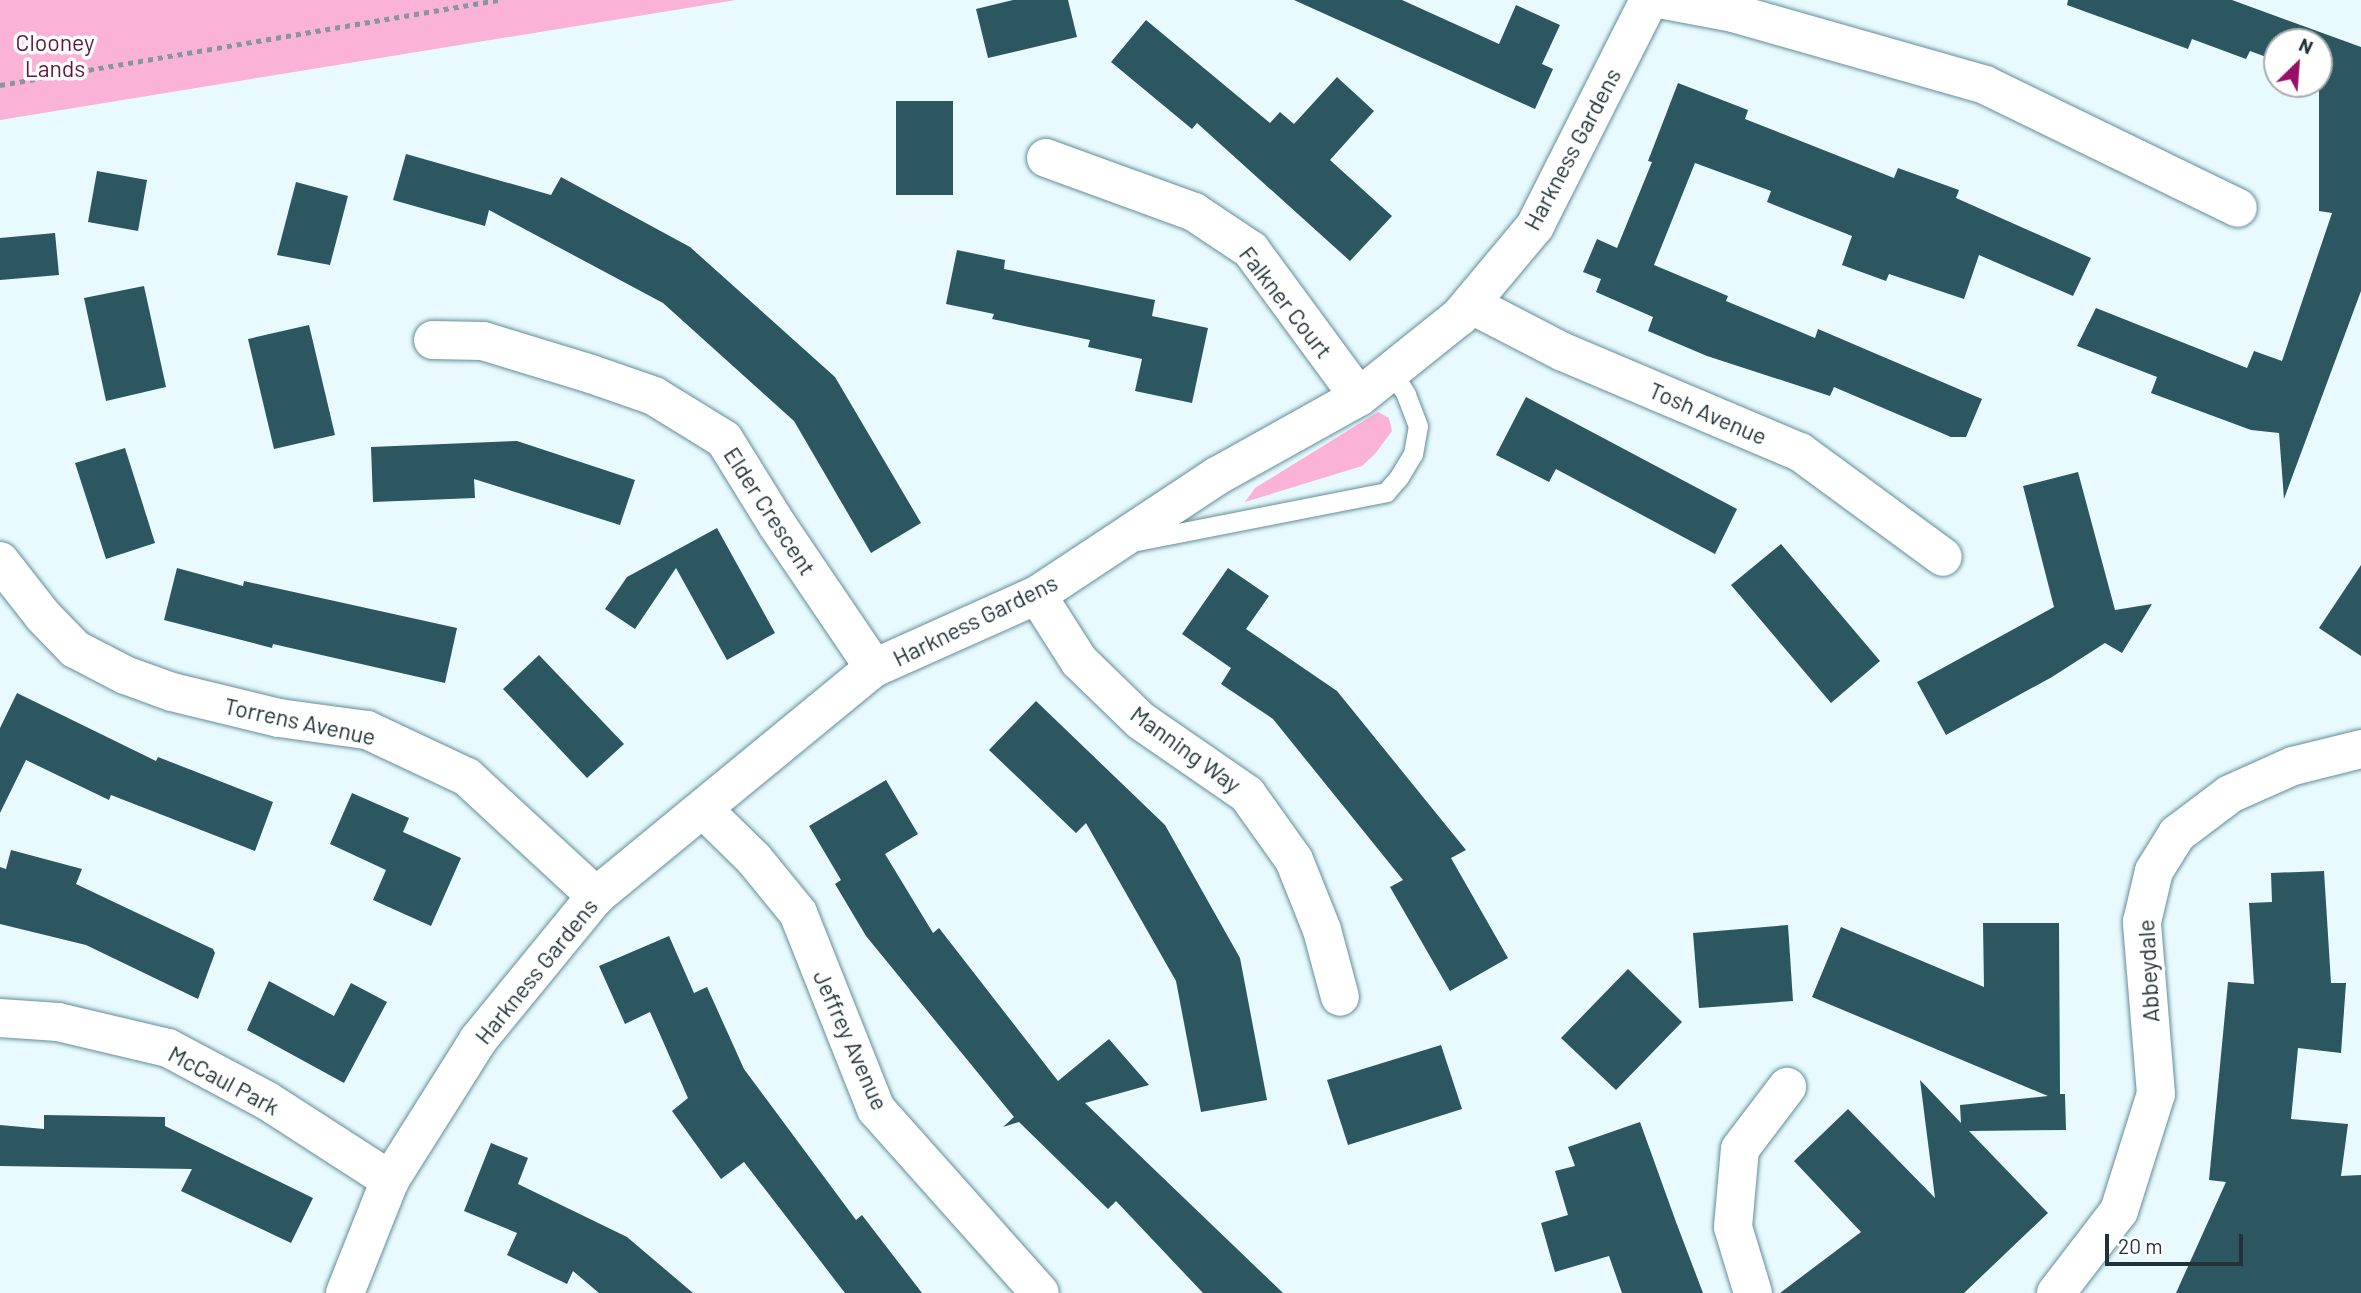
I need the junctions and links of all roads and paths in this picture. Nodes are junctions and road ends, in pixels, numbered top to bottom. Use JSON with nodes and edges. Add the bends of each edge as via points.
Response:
{"nodes":[{"id":1,"x":498,"y":0,"type":"edge"},
{"id":2,"x":1649,"y":0,"type":"edge"},
{"id":3,"x":1665,"y":0,"type":"edge"},
{"id":4,"x":0,"y":85,"type":"edge"},
{"id":5,"x":1046,"y":158,"type":"dead end"},
{"id":6,"x":2238,"y":208,"type":"dead end"},
{"id":7,"x":1459,"y":317,"type":"junction"},
{"id":8,"x":433,"y":340,"type":"dead end"},
{"id":9,"x":1391,"y":370,"type":"junction"},
{"id":10,"x":1359,"y":397,"type":"junction"},
{"id":11,"x":1110,"y":547,"type":"junction"},
{"id":12,"x":1943,"y":557,"type":"dead end"},
{"id":13,"x":0,"y":561,"type":"edge"},
{"id":14,"x":1037,"y":595,"type":"junction"},
{"id":15,"x":874,"y":668,"type":"junction"},
{"id":16,"x":2361,"y":749,"type":"edge"},
{"id":17,"x":704,"y":810,"type":"junction"},
{"id":18,"x":596,"y":896,"type":"junction"},
{"id":19,"x":1340,"y":997,"type":"dead end"},
{"id":20,"x":0,"y":1018,"type":"edge"},
{"id":21,"x":1787,"y":1087,"type":"dead end"},
{"id":22,"x":390,"y":1180,"type":"junction"},
{"id":23,"x":345,"y":1293,"type":"edge"},
{"id":24,"x":1040,"y":1293,"type":"edge"},
{"id":25,"x":1753,"y":1293,"type":"edge"},
{"id":26,"x":2056,"y":1293,"type":"edge"}],
"edges":[{"from":1,"to":4,"type":"path"},
{"from":2,"to":7,"type":"street","name":"Harkness Gardens","via":[[1535,226]]},
{"from":3,"to":6,"type":"street","via":[[1733,13],[1985,85]]},
{"from":5,"to":10,"type":"street","name":"Falkner Court","via":[[1195,212],[1251,250]]},
{"from":7,"to":9,"type":"street","name":"Harkness Gardens"},
{"from":7,"to":12,"type":"street","name":"Tosh Avenue","via":[[1472,305],[1563,352],[1800,452]]},
{"from":8,"to":15,"type":"street","name":"Elder Crescent","via":[[483,341],[591,374],[654,396],[724,439]]},
{"from":9,"to":10,"type":"street","name":"Harkness Gardens"},
{"from":9,"to":11,"type":"lane","via":[[1418,426],[1413,454],[1386,492]]},
{"from":10,"to":11,"type":"street","name":"Harkness Gardens","via":[[1217,476]]},
{"from":11,"to":14,"type":"street","name":"Harkness Gardens"},
{"from":13,"to":18,"type":"street","name":"Torrens Avenue","via":[[75,649],[125,676],[279,718],[367,730],[467,777]]},
{"from":14,"to":15,"type":"street","name":"Harkness Gardens"},
{"from":14,"to":19,"type":"street","name":"Manning Way","via":[[1079,661],[1141,722],[1247,794],[1294,860],[1322,930]]},
{"from":15,"to":17,"type":"street","name":"Harkness Gardens"},
{"from":16,"to":26,"type":"street","name":"Abbeydale","via":[[2294,766],[2230,794],[2177,834],[2154,871],[2142,922],[2156,1094],[2119,1211]]},
{"from":17,"to":18,"type":"street","name":"Harkness Gardens"},
{"from":17,"to":24,"type":"street","name":"Jeffrey Avenue","via":[[754,859],[798,913],[876,1109]]},
{"from":18,"to":22,"type":"street","name":"Harkness Gardens","via":[[478,1040]]},
{"from":20,"to":22,"type":"street","name":"McCaul Park","via":[[58,1022],[169,1048],[266,1100]]},
{"from":21,"to":25,"type":"street","via":[[1740,1149],[1733,1227]]},
{"from":22,"to":23,"type":"street","name":"Harkness Gardens"}]}
